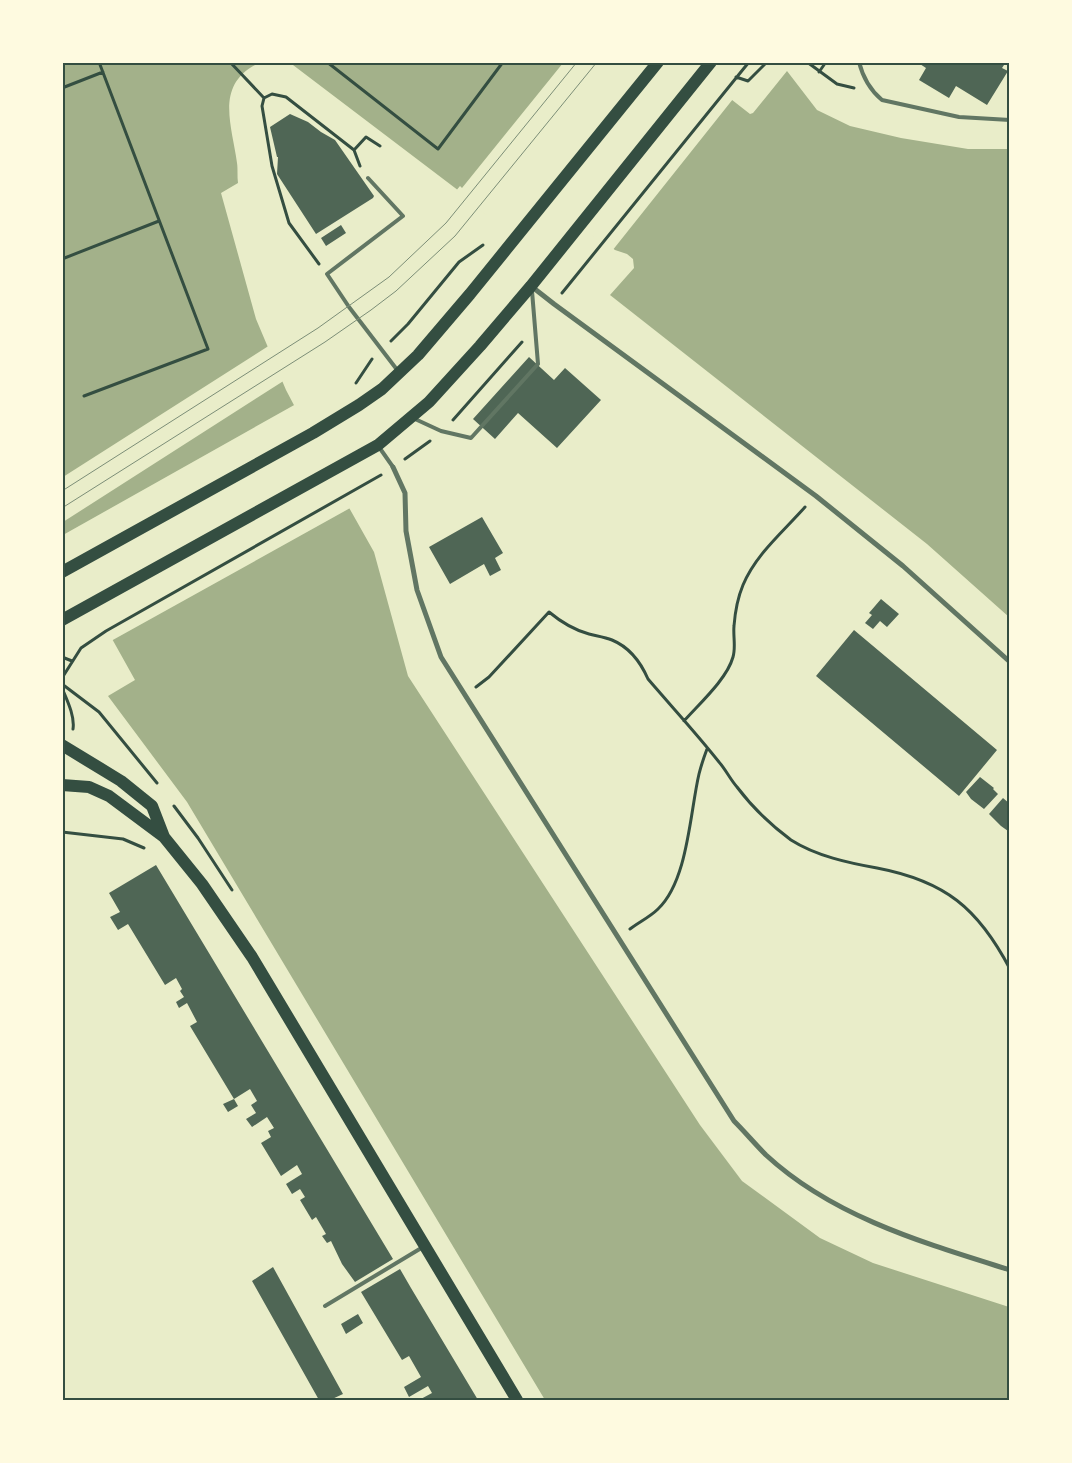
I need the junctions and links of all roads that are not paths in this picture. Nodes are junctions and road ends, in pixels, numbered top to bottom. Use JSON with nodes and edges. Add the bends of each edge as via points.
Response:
{"nodes":[{"id":1,"x":658,"y":62,"type":"edge"},
{"id":2,"x":859,"y":62,"type":"edge"},
{"id":3,"x":708,"y":66,"type":"edge"},
{"id":4,"x":1010,"y":120,"type":"edge"},
{"id":5,"x":368,"y":178,"type":"dead end"},
{"id":6,"x":532,"y":286,"type":"junction"},
{"id":7,"x":400,"y":373,"type":"junction"},
{"id":8,"x":411,"y":417,"type":"junction"},
{"id":9,"x":378,"y":445,"type":"junction"},
{"id":10,"x":394,"y":467,"type":"joint"},
{"id":11,"x":67,"y":570,"type":"edge"},
{"id":12,"x":62,"y":620,"type":"edge"},
{"id":13,"x":1010,"y":662,"type":"edge"},
{"id":14,"x":63,"y":746,"type":"edge"},
{"id":15,"x":62,"y":785,"type":"edge"},
{"id":16,"x":164,"y":837,"type":"junction"},
{"id":17,"x":425,"y":1246,"type":"junction"},
{"id":18,"x":1010,"y":1270,"type":"edge"},
{"id":19,"x":325,"y":1306,"type":"dead end"},
{"id":20,"x":517,"y":1400,"type":"edge"}],
"edges":[{"from":1,"to":7,"type":"main road","via":[[440,330]]},
{"from":2,"to":4,"type":"lane","via":[[863,75],[882,100],[959,117]]},
{"from":3,"to":6,"type":"main road"},
{"from":5,"to":7,"type":"lane","via":[[403,216],[327,274]]},
{"from":6,"to":8,"type":"main road","via":[[449,382]]},
{"from":6,"to":8,"type":"lane","via":[[538,364],[471,438],[441,431]]},
{"from":6,"to":13,"type":"street","via":[[816,496],[903,566]]},
{"from":7,"to":11,"type":"main road","via":[[359,405],[313,433]]},
{"from":8,"to":9,"type":"main road"},
{"from":9,"to":10,"type":"lane"},
{"from":9,"to":12,"type":"main road"},
{"from":10,"to":18,"type":"street","via":[[405,493],[406,531],[417,590],[441,657],[734,1121],[766,1155],[808,1188],[861,1218]]},
{"from":14,"to":16,"type":"main road","via":[[121,781],[152,806]]},
{"from":15,"to":16,"type":"main road","via":[[89,787],[110,796]]},
{"from":16,"to":17,"type":"main road","via":[[202,884],[252,957]]},
{"from":17,"to":19,"type":"lane"},
{"from":17,"to":20,"type":"main road"}]}
